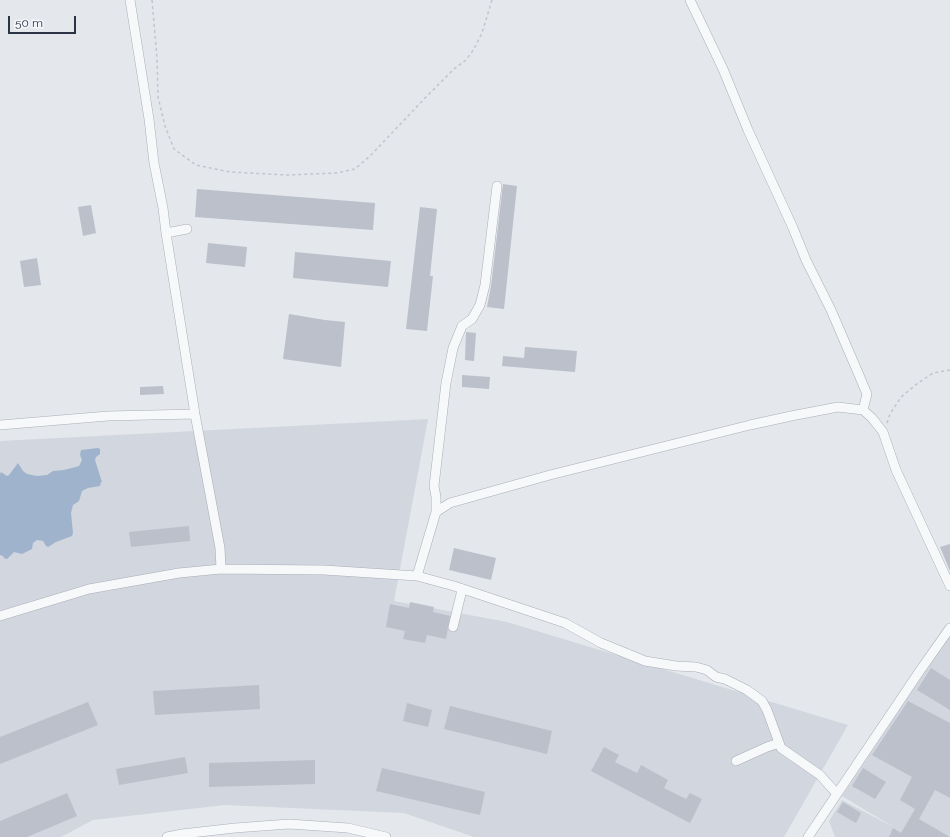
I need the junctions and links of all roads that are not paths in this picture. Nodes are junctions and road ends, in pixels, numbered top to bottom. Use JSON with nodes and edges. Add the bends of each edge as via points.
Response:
{"nodes":[{"id":1,"x":130,"y":0,"type":"edge"},
{"id":2,"x":690,"y":0,"type":"edge"},
{"id":3,"x":497,"y":186,"type":"dead end"},
{"id":4,"x":187,"y":229,"type":"dead end"},
{"id":5,"x":166,"y":233,"type":"junction"},
{"id":6,"x":863,"y":410,"type":"junction"},
{"id":7,"x":195,"y":414,"type":"junction"},
{"id":8,"x":0,"y":425,"type":"edge"},
{"id":9,"x":436,"y":512,"type":"junction"},
{"id":10,"x":221,"y":569,"type":"junction"},
{"id":11,"x":417,"y":576,"type":"junction"},
{"id":12,"x":950,"y":586,"type":"edge"},
{"id":13,"x":462,"y":590,"type":"junction"},
{"id":14,"x":0,"y":616,"type":"edge"},
{"id":15,"x":453,"y":627,"type":"dead end"},
{"id":16,"x":950,"y":628,"type":"edge"},
{"id":17,"x":779,"y":743,"type":"junction"},
{"id":18,"x":736,"y":761,"type":"dead end"},
{"id":19,"x":837,"y":794,"type":"junction"},
{"id":20,"x":167,"y":837,"type":"edge"},
{"id":21,"x":386,"y":837,"type":"edge"},
{"id":22,"x":808,"y":837,"type":"edge"}],
"edges":[{"from":1,"to":5,"type":"street"},
{"from":2,"to":6,"type":"street","via":[[724,69],[748,130],[867,394]]},
{"from":3,"to":9,"type":"street","via":[[485,285],[480,305],[472,319],[462,326],[453,348],[446,382],[434,486]]},
{"from":4,"to":5,"type":"street"},
{"from":5,"to":7,"type":"street"},
{"from":6,"to":9,"type":"street","via":[[838,408],[750,425],[550,475],[450,503]]},
{"from":6,"to":12,"type":"street","via":[[883,432],[896,470]]},
{"from":7,"to":8,"type":"street","via":[[108,416]]},
{"from":7,"to":10,"type":"street","via":[[220,548]]},
{"from":9,"to":11,"type":"street"},
{"from":10,"to":11,"type":"street","via":[[324,570]]},
{"from":10,"to":14,"type":"street","via":[[179,573],[89,589]]},
{"from":11,"to":13,"type":"street"},
{"from":13,"to":15,"type":"street"},
{"from":13,"to":17,"type":"street","via":[[565,623],[601,643],[645,661],[696,667],[726,679],[762,701]]},
{"from":16,"to":19,"type":"street"},
{"from":17,"to":18,"type":"street"},
{"from":17,"to":19,"type":"street","via":[[781,748],[820,775]]},
{"from":19,"to":22,"type":"street"},
{"from":20,"to":21,"type":"street","via":[[289,824],[348,828]]}]}
